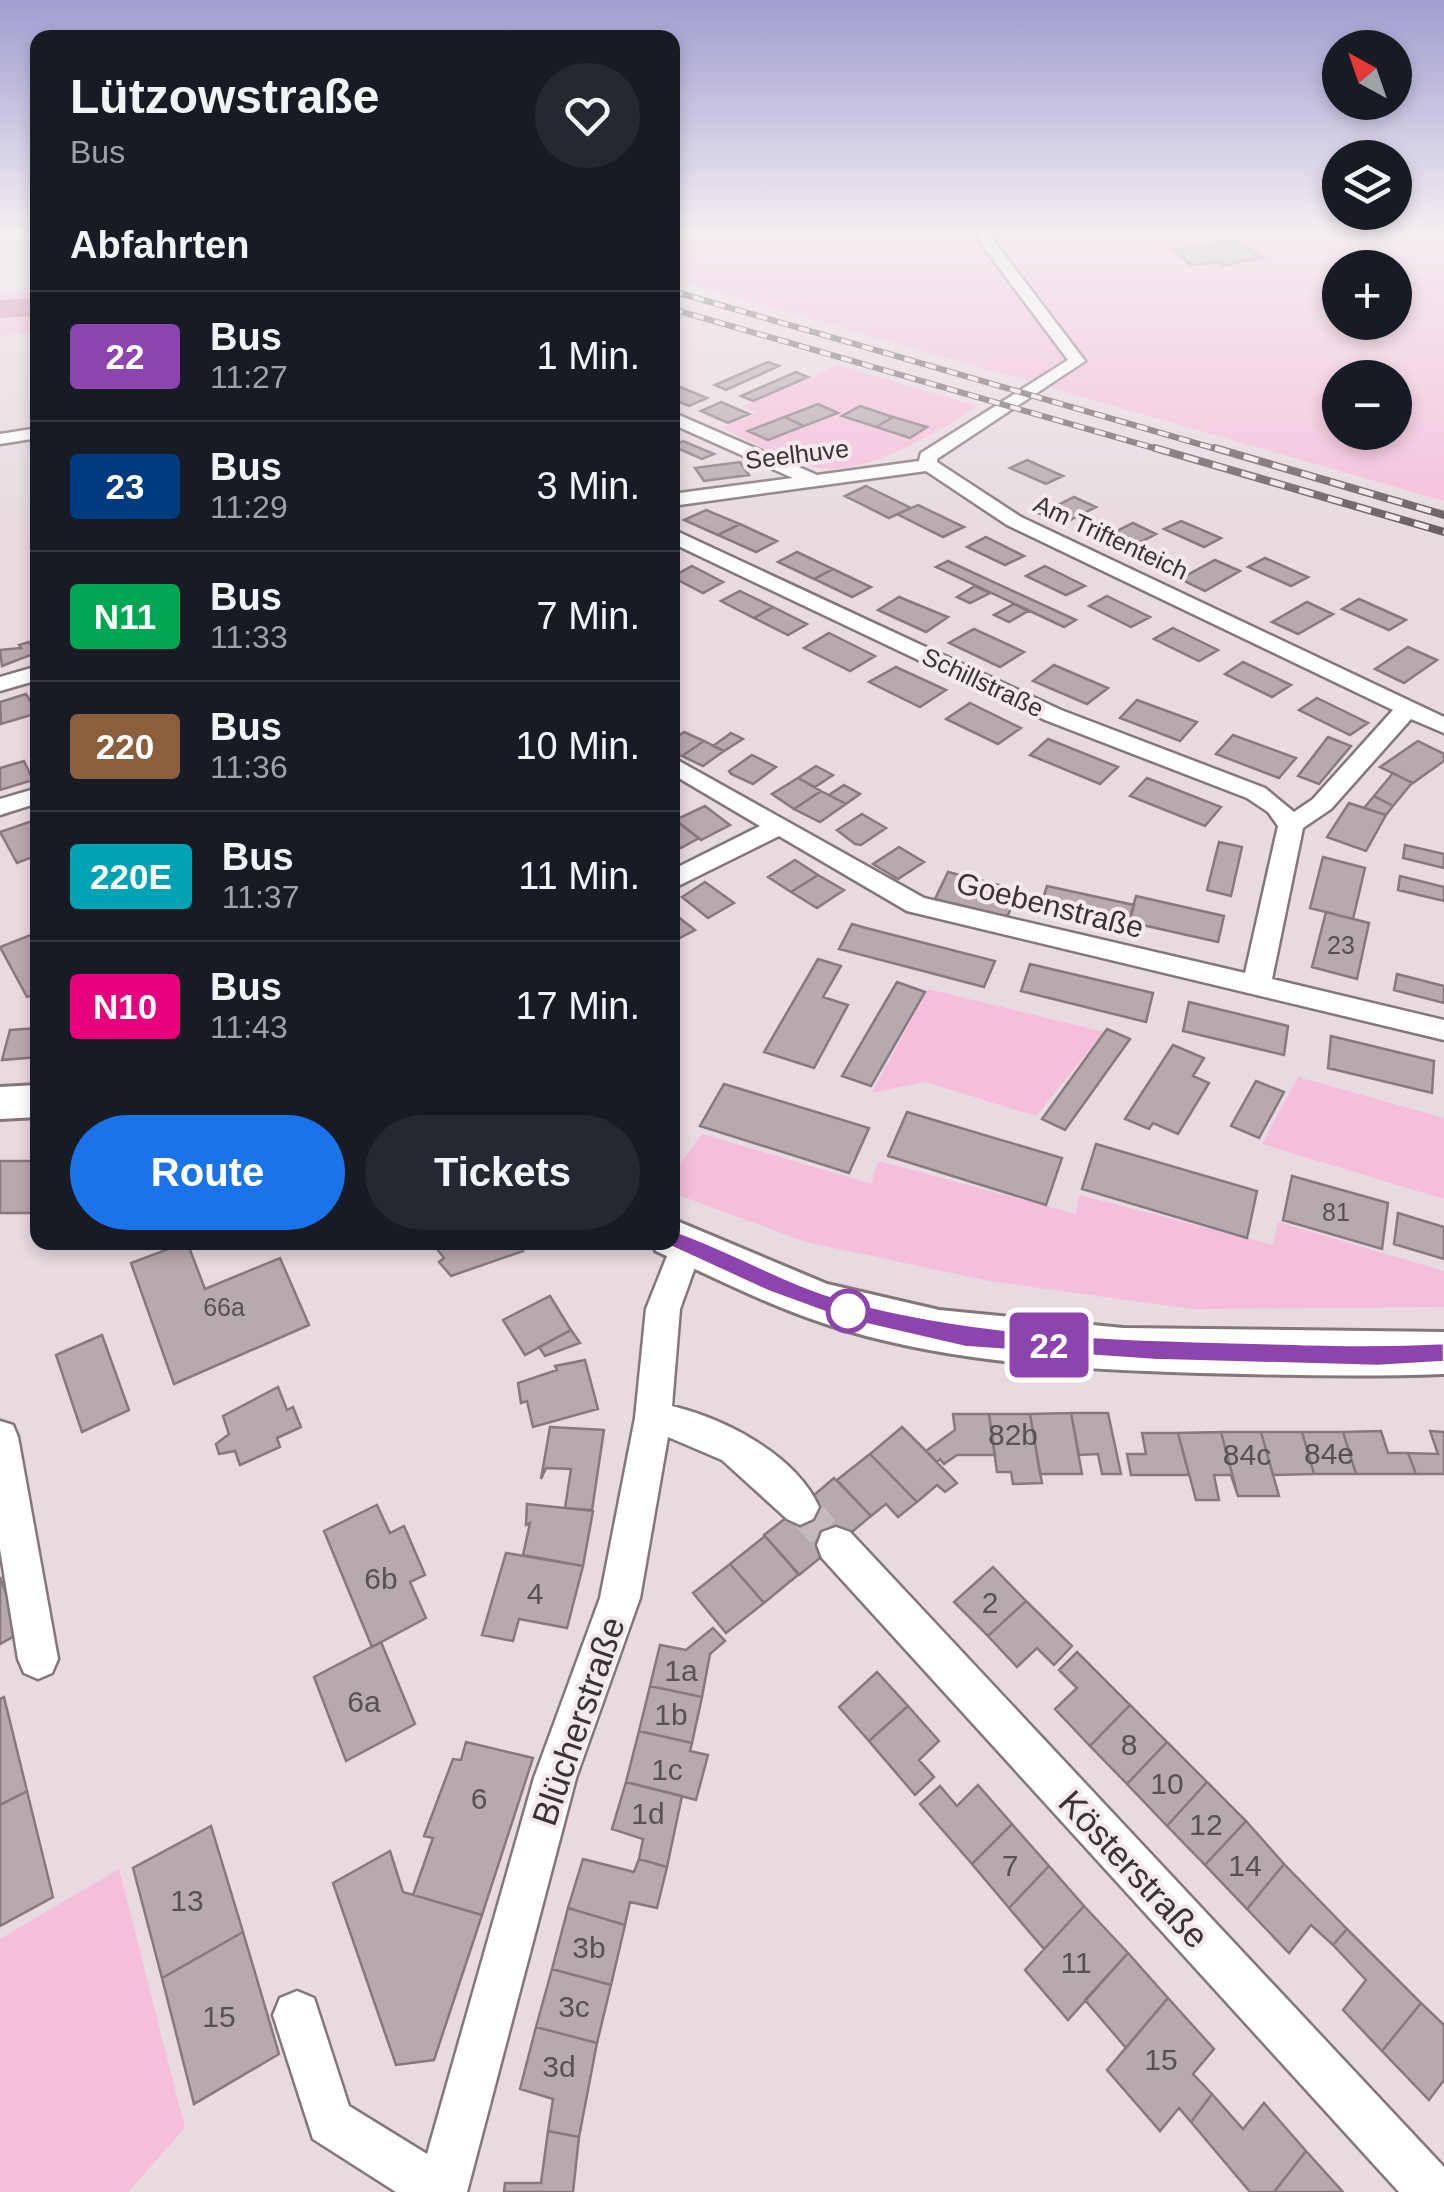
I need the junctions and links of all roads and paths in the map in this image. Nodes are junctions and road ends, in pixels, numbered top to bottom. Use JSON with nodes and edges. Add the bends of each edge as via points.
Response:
{"nodes":[{"id":1,"x":1055,"y":332,"type":"edge"},
{"id":2,"x":680,"y":421,"type":"edge"},
{"id":3,"x":30,"y":434,"type":"edge"},
{"id":4,"x":0,"y":439,"type":"edge"},
{"id":5,"x":929,"y":465,"type":"junction"},
{"id":6,"x":814,"y":480,"type":"junction"},
{"id":7,"x":680,"y":499,"type":"edge"},
{"id":8,"x":680,"y":539,"type":"edge"},
{"id":9,"x":30,"y":675,"type":"edge"},
{"id":10,"x":0,"y":684,"type":"edge"},
{"id":11,"x":1408,"y":708,"type":"junction"},
{"id":12,"x":1444,"y":726,"type":"edge"},
{"id":13,"x":680,"y":768,"type":"edge"},
{"id":14,"x":30,"y":798,"type":"edge"},
{"id":15,"x":0,"y":807,"type":"edge"},
{"id":16,"x":781,"y":824,"type":"junction"},
{"id":17,"x":1291,"y":825,"type":"junction"},
{"id":18,"x":680,"y":877,"type":"edge"},
{"id":19,"x":1256,"y":988,"type":"junction"},
{"id":20,"x":1444,"y":1030,"type":"edge"},
{"id":21,"x":30,"y":1102,"type":"edge"},
{"id":22,"x":0,"y":1103,"type":"edge"},
{"id":23,"x":680,"y":1242,"type":"edge"},
{"id":24,"x":678,"y":1250,"type":"edge"},
{"id":25,"x":1444,"y":1353,"type":"edge"},
{"id":26,"x":653,"y":1418,"type":"junction"},
{"id":27,"x":0,"y":1438,"type":"edge"},
{"id":28,"x":800,"y":1507,"type":"tunnel mouth"},
{"id":29,"x":836,"y":1545,"type":"tunnel mouth"},
{"id":30,"x":38,"y":1660,"type":"dead end"},
{"id":31,"x":296,"y":2015,"type":"dead end"},
{"id":32,"x":442,"y":2192,"type":"edge"},
{"id":33,"x":1432,"y":2192,"type":"edge"}],
"edges":[{"from":1,"to":5,"type":"street","via":[[1077,361],[927,457]]},
{"from":2,"to":6,"type":"street"},
{"from":3,"to":4,"type":"street"},
{"from":5,"to":6,"type":"street","name":"Seelhuve"},
{"from":5,"to":11,"type":"street","name":"Am Triftenteich","via":[[1014,521]]},
{"from":6,"to":7,"type":"street","name":"Seelhuve"},
{"from":8,"to":17,"type":"street","name":"Schillstraße","via":[[1053,715],[1256,793]]},
{"from":9,"to":10,"type":"street"},
{"from":11,"to":12,"type":"street","name":"Am Triftenteich"},
{"from":11,"to":17,"type":"street","via":[[1322,804]]},
{"from":13,"to":16,"type":"street","name":"Goebenstraße"},
{"from":14,"to":15,"type":"street"},
{"from":16,"to":18,"type":"street"},
{"from":16,"to":19,"type":"street","name":"Goebenstraße","via":[[916,906]]},
{"from":17,"to":19,"type":"street"},
{"from":19,"to":20,"type":"street","name":"Goebenstraße"},
{"from":21,"to":22,"type":"main road"},
{"from":23,"to":25,"type":"main road","via":[[844,1310],[965,1338],[1154,1350]]},
{"from":24,"to":26,"type":"street","name":"Blücherstraße","via":[[663,1309]]},
{"from":26,"to":28,"type":"street","via":[[692,1425],[738,1447]]},
{"from":26,"to":32,"type":"street","name":"Blücherstraße","via":[[620,1598],[554,1778]]},
{"from":27,"to":30,"type":"street"},
{"from":29,"to":33,"type":"street","name":"Kösterstraße"},
{"from":31,"to":32,"type":"street","via":[[330,2122]]}]}
